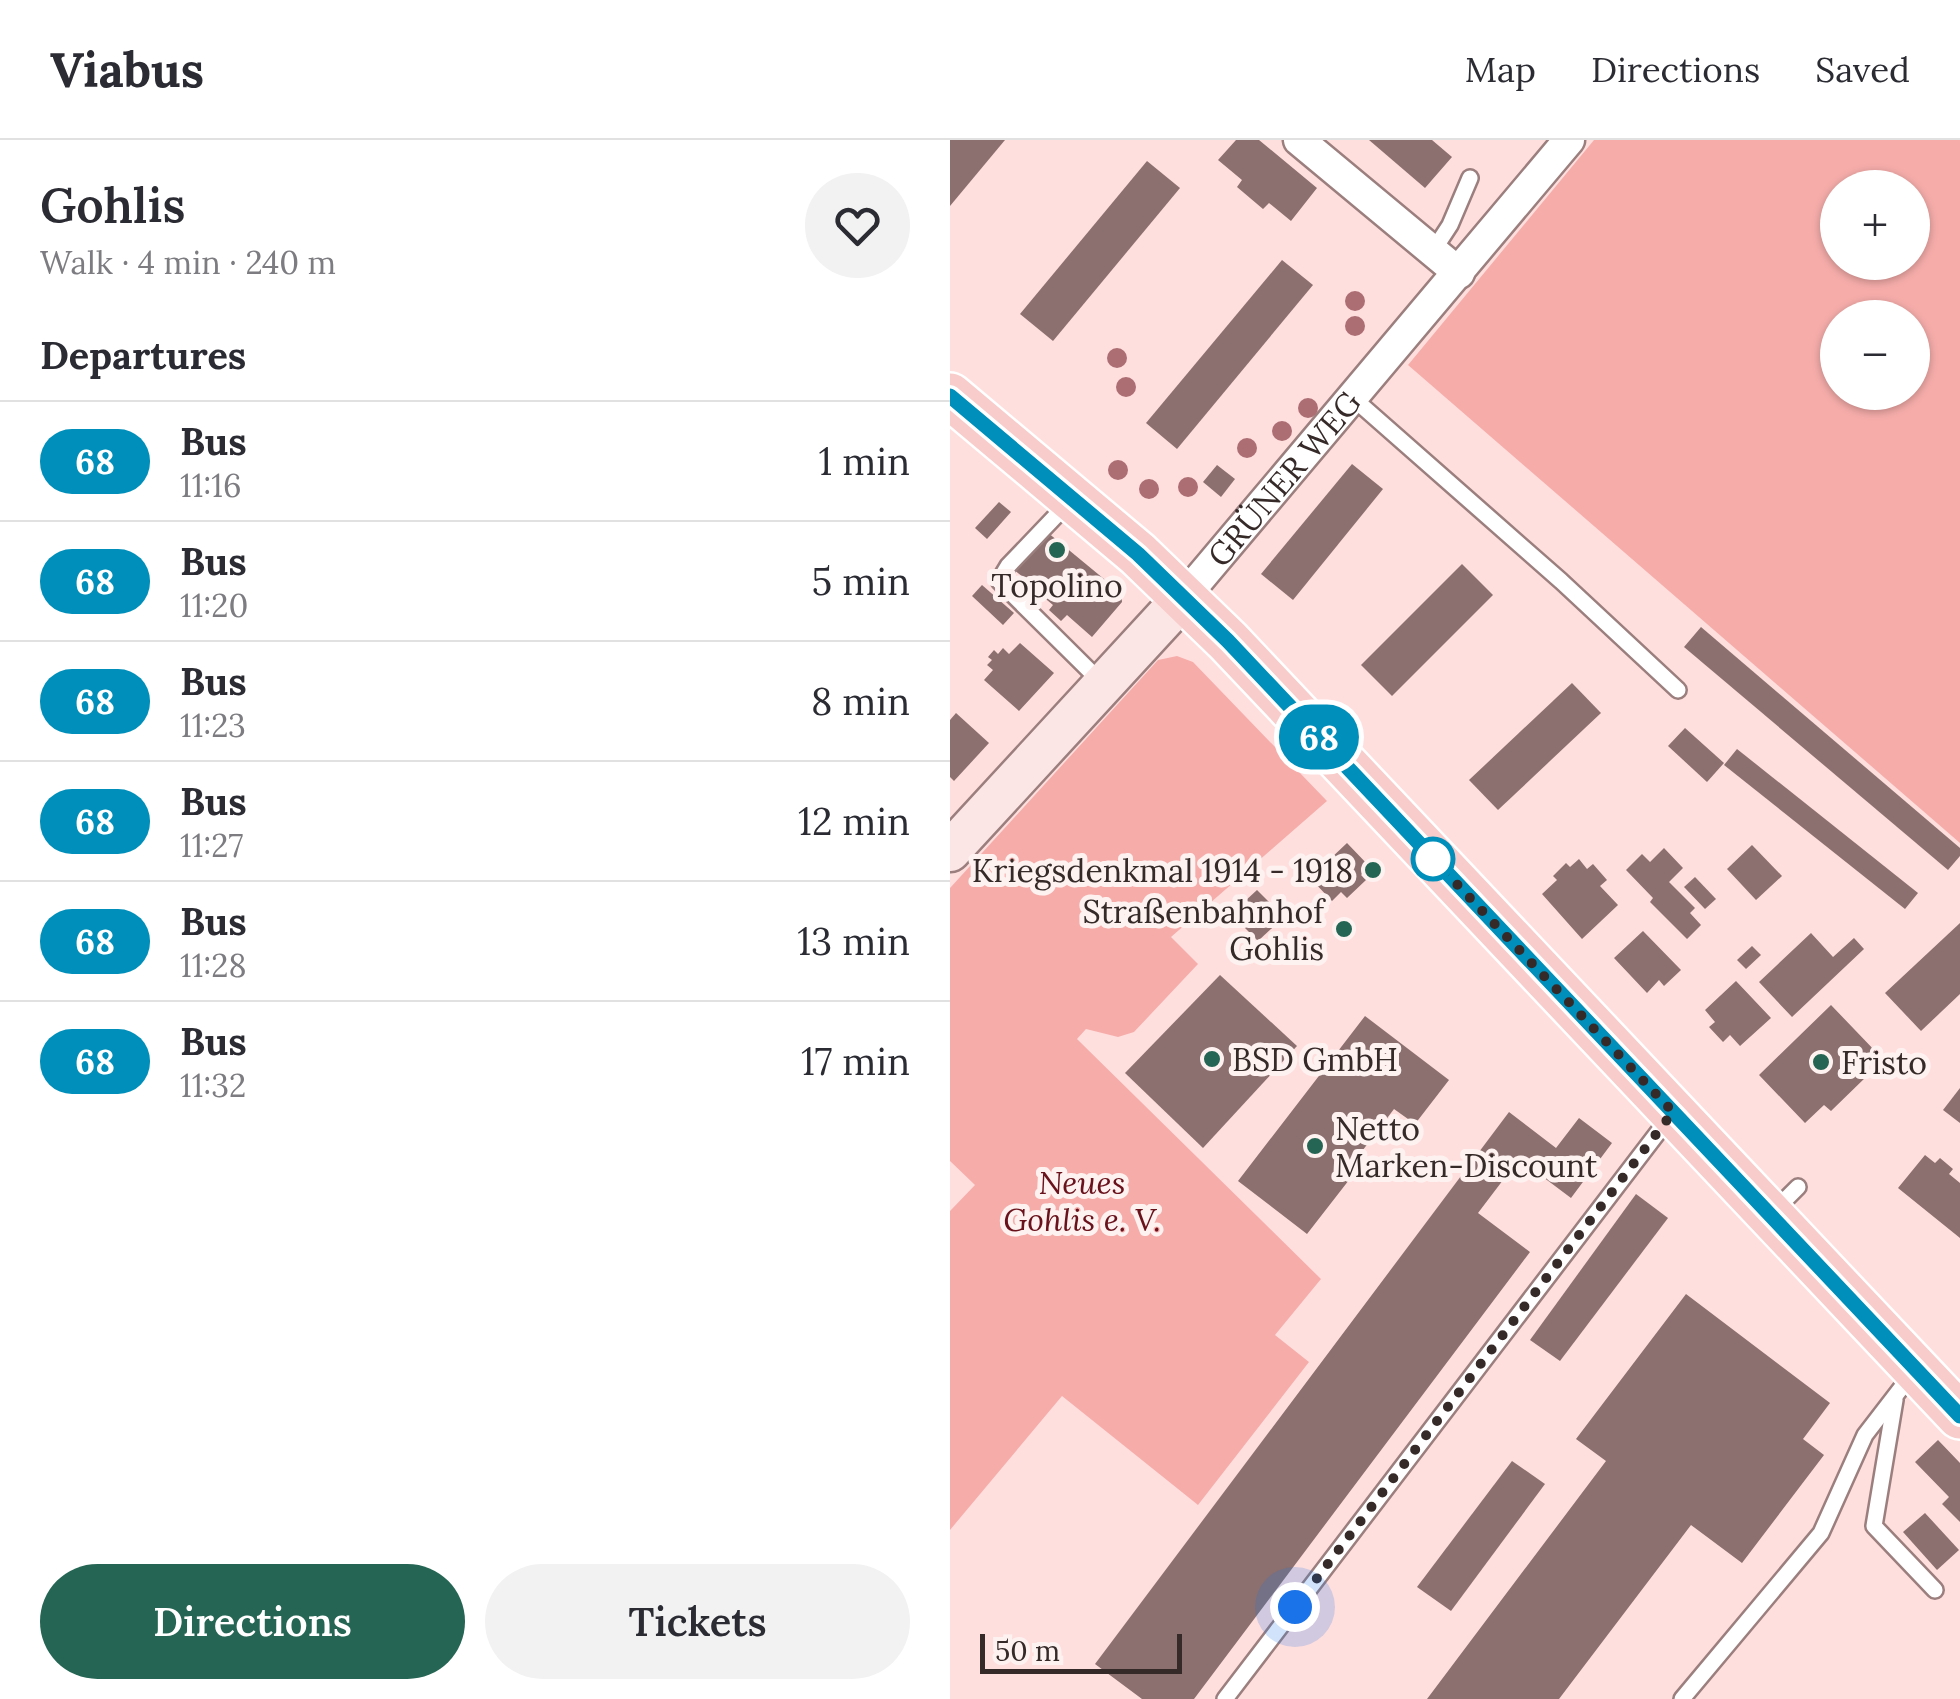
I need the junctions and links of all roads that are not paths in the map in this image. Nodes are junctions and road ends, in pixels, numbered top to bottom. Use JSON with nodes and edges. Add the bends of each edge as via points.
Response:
{"nodes":[{"id":1,"x":1299,"y":140,"type":"edge"},
{"id":2,"x":1569,"y":140,"type":"edge"},
{"id":3,"x":1470,"y":178,"type":"dead end"},
{"id":4,"x":1433,"y":252,"type":"junction"},
{"id":5,"x":1459,"y":273,"type":"junction"},
{"id":6,"x":950,"y":396,"type":"edge"},
{"id":7,"x":1354,"y":398,"type":"junction"},
{"id":8,"x":1072,"y":498,"type":"junction"},
{"id":9,"x":1184,"y":597,"type":"junction"},
{"id":10,"x":1104,"y":684,"type":"junction"},
{"id":11,"x":1678,"y":690,"type":"dead end"},
{"id":12,"x":950,"y":851,"type":"edge"},
{"id":13,"x":1673,"y":1112,"type":"junction"},
{"id":14,"x":1909,"y":1367,"type":"junction"},
{"id":15,"x":1960,"y":1416,"type":"edge"},
{"id":16,"x":1935,"y":1590,"type":"dead end"},
{"id":17,"x":1225,"y":1699,"type":"edge"},
{"id":18,"x":1682,"y":1699,"type":"edge"}],
"edges":[{"from":1,"to":4,"type":"street"},
{"from":2,"to":5,"type":"street","name":"GRÜNER WEG"},
{"from":3,"to":4,"type":"lane"},
{"from":4,"to":5,"type":"street"},
{"from":5,"to":7,"type":"street","name":"GRÜNER WEG"},
{"from":6,"to":8,"type":"main road"},
{"from":7,"to":9,"type":"street","name":"GRÜNER WEG"},
{"from":7,"to":11,"type":"lane"},
{"from":8,"to":9,"type":"main road"},
{"from":8,"to":10,"type":"lane","via":[[999,581]]},
{"from":9,"to":10,"type":"street","name":"GRÜNER WEG"},
{"from":9,"to":13,"type":"main road"},
{"from":10,"to":12,"type":"street","name":"GRÜNER WEG"},
{"from":13,"to":14,"type":"main road","via":[[1784,1201]]},
{"from":13,"to":17,"type":"lane"},
{"from":14,"to":15,"type":"main road"},
{"from":14,"to":16,"type":"lane","via":[[1874,1526]]},
{"from":14,"to":18,"type":"lane","via":[[1864,1435],[1820,1533]]}]}
